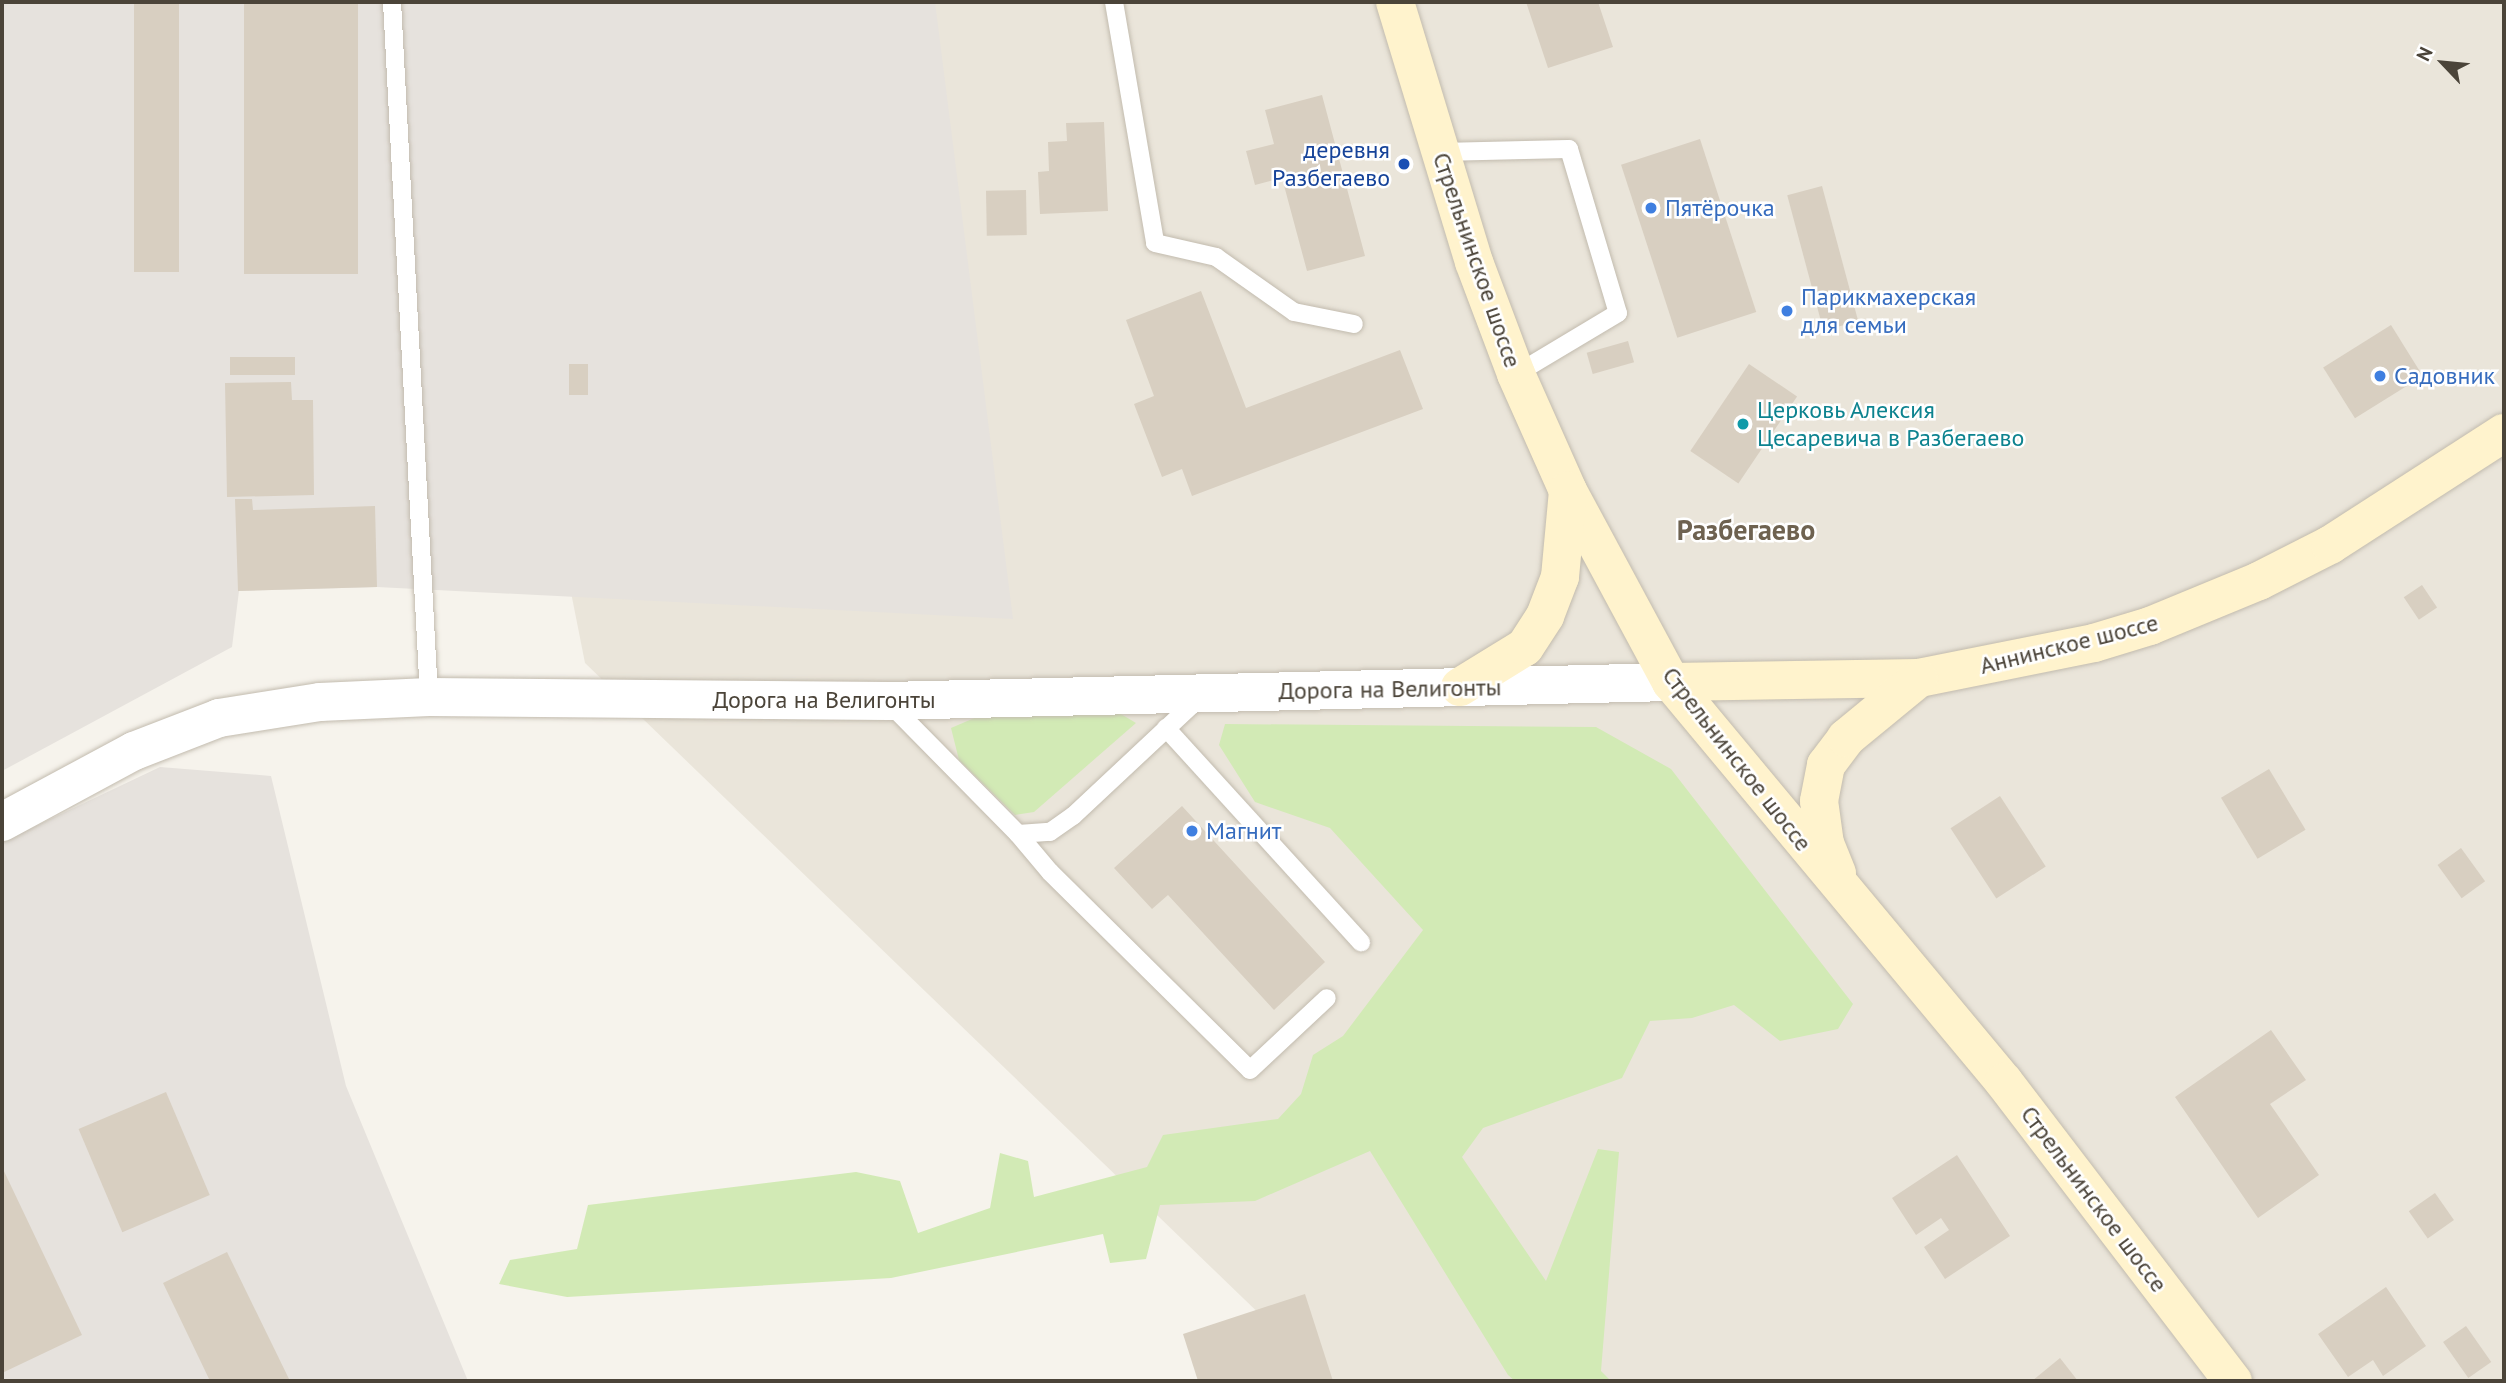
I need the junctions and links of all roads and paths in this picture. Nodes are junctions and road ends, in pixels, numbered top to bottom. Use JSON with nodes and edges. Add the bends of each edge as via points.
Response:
{"nodes":[{"id":1,"x":393,"y":2,"type":"edge"},
{"id":2,"x":1114,"y":2,"type":"edge"},
{"id":3,"x":1395,"y":2,"type":"edge"},
{"id":4,"x":1439,"y":152,"type":"junction"},
{"id":5,"x":1354,"y":324,"type":"dead end"},
{"id":6,"x":1516,"y":374,"type":"junction"},
{"id":7,"x":2504,"y":433,"type":"edge"},
{"id":8,"x":1568,"y":491,"type":"junction"},
{"id":9,"x":1919,"y":678,"type":"junction"},
{"id":10,"x":1671,"y":681,"type":"junction"},
{"id":11,"x":1460,"y":687,"type":"junction"},
{"id":12,"x":1204,"y":693,"type":"junction"},
{"id":13,"x":429,"y":697,"type":"junction"},
{"id":14,"x":888,"y":701,"type":"junction"},
{"id":15,"x":1166,"y":728,"type":"junction"},
{"id":16,"x":2,"y":822,"type":"edge"},
{"id":17,"x":1018,"y":834,"type":"junction"},
{"id":18,"x":1846,"y":894,"type":"junction"},
{"id":19,"x":1361,"y":943,"type":"dead end"},
{"id":20,"x":1327,"y":998,"type":"dead end"},
{"id":21,"x":2233,"y":1381,"type":"edge"}],
"edges":[{"from":1,"to":13,"type":"lane"},
{"from":2,"to":5,"type":"lane","via":[[1155,243],[1216,257],[1294,312]]},
{"from":3,"to":4,"type":"main road","name":"Стрельнинское шоссе"},
{"from":4,"to":6,"type":"main road","name":"Стрельнинское шоссе"},
{"from":4,"to":6,"type":"lane","via":[[1569,149],[1618,313]]},
{"from":6,"to":8,"type":"main road","name":"Стрельнинское шоссе"},
{"from":7,"to":9,"type":"main road","name":"Аннинское шоссе","via":[[2330,545],[2222,597],[2094,643]]},
{"from":8,"to":10,"type":"main road","name":"Стрельнинское шоссе"},
{"from":8,"to":11,"type":"main road","via":[[1560,577],[1545,616],[1525,647]]},
{"from":9,"to":10,"type":"main road","name":"Аннинское шоссе"},
{"from":9,"to":18,"type":"main road","via":[[1863,723],[1826,765],[1819,801],[1824,833]]},
{"from":10,"to":11,"type":"street","name":"Дорога на Велигонты"},
{"from":10,"to":18,"type":"main road","name":"Стрельнинское шоссе"},
{"from":11,"to":12,"type":"street","name":"Дорога на Велигонты"},
{"from":12,"to":14,"type":"street","name":"Дорога на Велигонты"},
{"from":12,"to":15,"type":"lane"},
{"from":13,"to":14,"type":"street","name":"Дорога на Велигонты"},
{"from":13,"to":16,"type":"street","name":"Дорога на Велигонты","via":[[320,702],[219,718],[134,751]]},
{"from":14,"to":17,"type":"lane"},
{"from":15,"to":17,"type":"lane","via":[[1073,816],[1050,832]]},
{"from":15,"to":19,"type":"lane"},
{"from":17,"to":20,"type":"lane","via":[[1050,872],[1250,1070]]},
{"from":18,"to":21,"type":"main road","name":"Стрельнинское шоссе","via":[[2004,1082]]}]}
